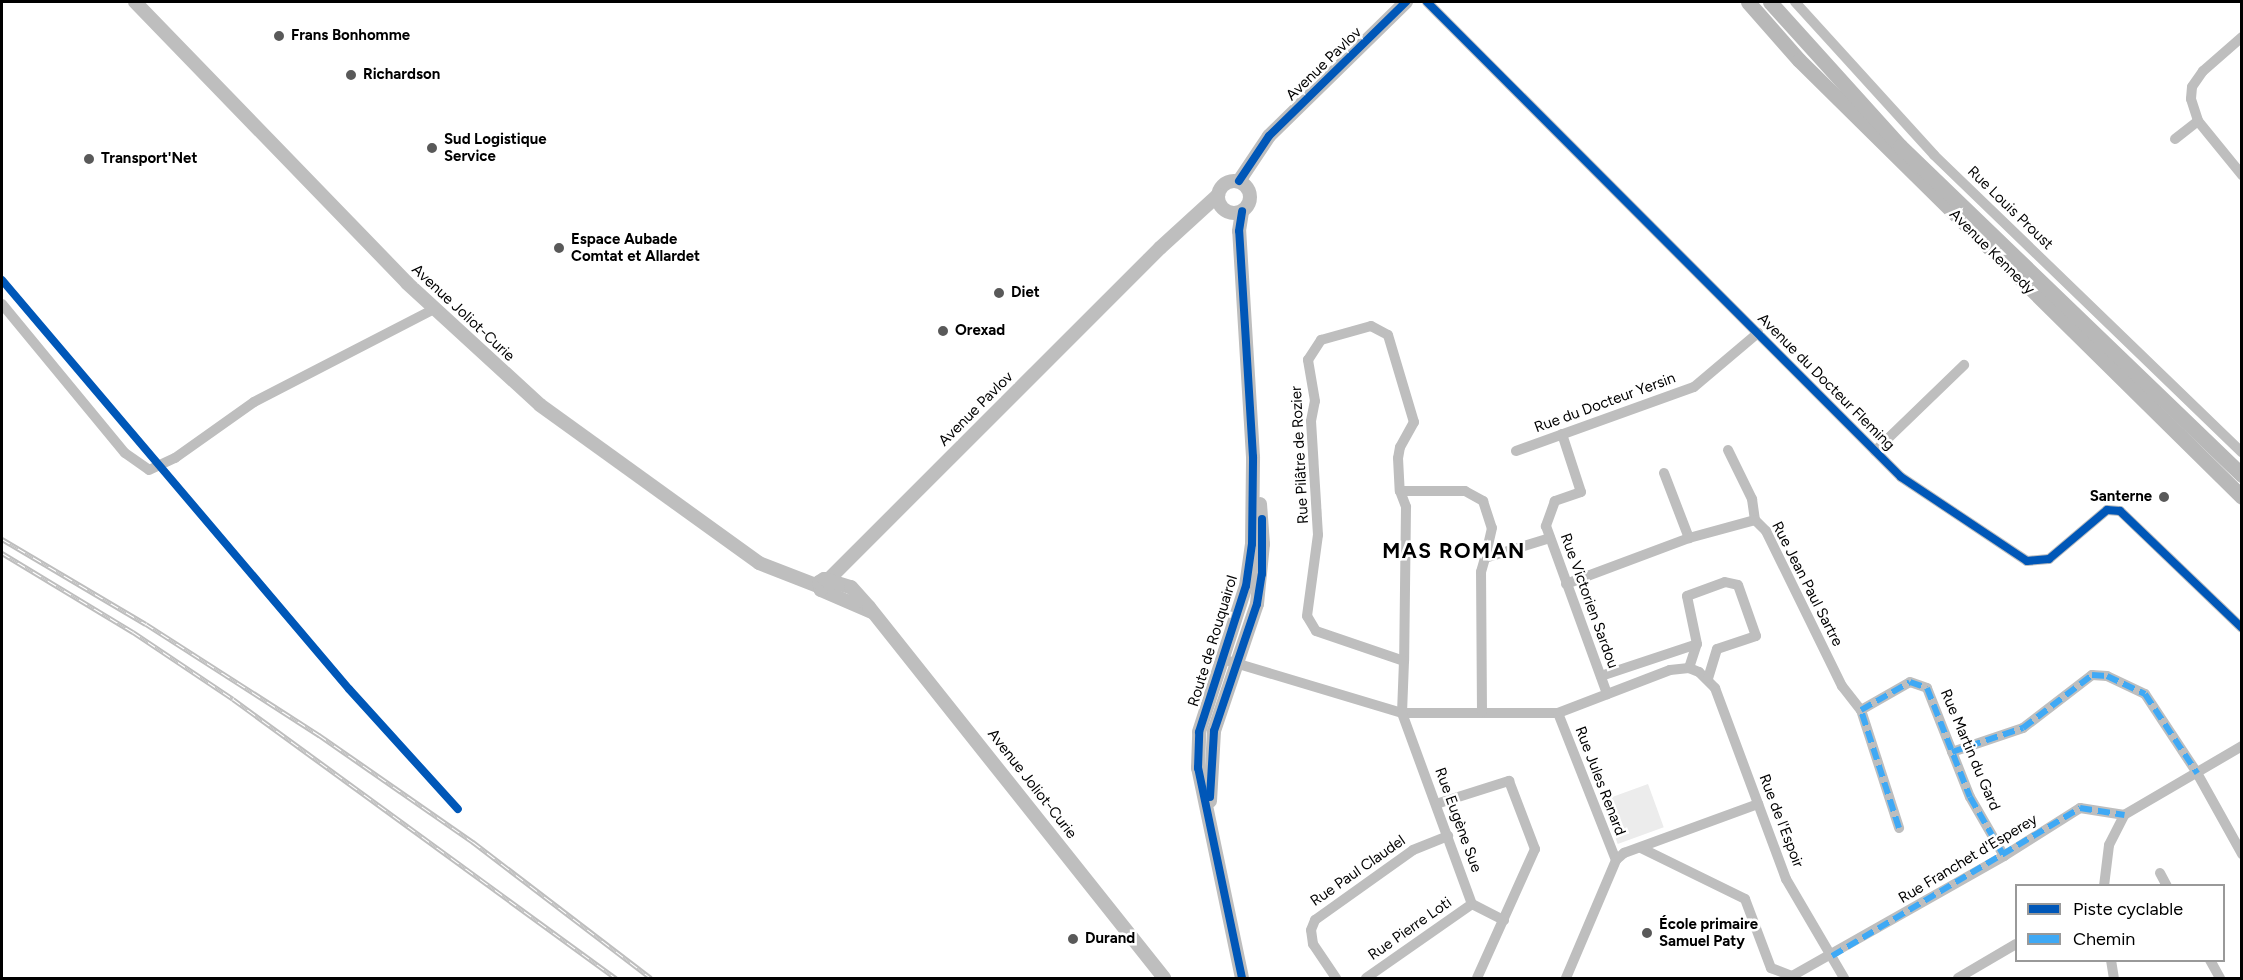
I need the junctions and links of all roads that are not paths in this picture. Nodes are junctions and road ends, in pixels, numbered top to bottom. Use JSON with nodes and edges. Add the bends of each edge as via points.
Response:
{"nodes":[{"id":1,"x":135,"y":2,"type":"edge"},
{"id":2,"x":1406,"y":2,"type":"edge"},
{"id":3,"x":1427,"y":2,"type":"edge"},
{"id":4,"x":1748,"y":2,"type":"edge"},
{"id":5,"x":1770,"y":2,"type":"edge"},
{"id":6,"x":1795,"y":2,"type":"edge"},
{"id":7,"x":2241,"y":37,"type":"edge"},
{"id":8,"x":2198,"y":121,"type":"junction"},
{"id":9,"x":2175,"y":139,"type":"dead end"},
{"id":10,"x":2241,"y":175,"type":"edge"},
{"id":11,"x":1243,"y":184,"type":"junction"},
{"id":12,"x":1222,"y":204,"type":"junction"},
{"id":13,"x":1242,"y":211,"type":"junction"},
{"id":14,"x":1239,"y":231,"type":"junction"},
{"id":15,"x":2,"y":304,"type":"edge"},
{"id":16,"x":434,"y":309,"type":"junction"},
{"id":17,"x":1758,"y":333,"type":"junction"},
{"id":18,"x":1964,"y":365,"type":"dead end"},
{"id":19,"x":1562,"y":434,"type":"junction"},
{"id":20,"x":1728,"y":450,"type":"dead end"},
{"id":21,"x":1516,"y":451,"type":"dead end"},
{"id":22,"x":1875,"y":451,"type":"junction"},
{"id":23,"x":2241,"y":452,"type":"edge"},
{"id":24,"x":1253,"y":457,"type":"junction"},
{"id":25,"x":1664,"y":473,"type":"dead end"},
{"id":26,"x":2241,"y":475,"type":"edge"},
{"id":27,"x":2227,"y":483,"type":"junction"},
{"id":28,"x":1400,"y":491,"type":"junction"},
{"id":29,"x":2241,"y":497,"type":"edge"},
{"id":30,"x":2241,"y":505,"type":"edge"},
{"id":31,"x":1755,"y":520,"type":"junction"},
{"id":32,"x":1550,"y":538,"type":"junction"},
{"id":33,"x":1689,"y":538,"type":"junction"},
{"id":34,"x":1485,"y":558,"type":"junction"},
{"id":35,"x":1566,"y":584,"type":"junction"},
{"id":36,"x":827,"y":585,"type":"junction"},
{"id":37,"x":2241,"y":628,"type":"edge"},
{"id":38,"x":1697,"y":644,"type":"junction"},
{"id":39,"x":1222,"y":659,"type":"junction"},
{"id":40,"x":1404,"y":661,"type":"junction"},
{"id":41,"x":1237,"y":663,"type":"junction"},
{"id":42,"x":1699,"y":673,"type":"junction"},
{"id":43,"x":1600,"y":676,"type":"junction"},
{"id":44,"x":1607,"y":694,"type":"junction"},
{"id":45,"x":1861,"y":710,"type":"junction"},
{"id":46,"x":1482,"y":712,"type":"junction"},
{"id":47,"x":1402,"y":713,"type":"junction"},
{"id":48,"x":1558,"y":713,"type":"junction"},
{"id":49,"x":2241,"y":746,"type":"edge"},
{"id":50,"x":1952,"y":752,"type":"junction"},
{"id":51,"x":2197,"y":773,"type":"junction"},
{"id":52,"x":1436,"y":804,"type":"junction"},
{"id":53,"x":1758,"y":804,"type":"junction"},
{"id":54,"x":2124,"y":815,"type":"junction"},
{"id":55,"x":1899,"y":828,"type":"dead end"},
{"id":56,"x":1212,"y":830,"type":"junction"},
{"id":57,"x":1448,"y":837,"type":"junction"},
{"id":58,"x":1641,"y":848,"type":"junction"},
{"id":59,"x":2241,"y":854,"type":"edge"},
{"id":60,"x":2004,"y":856,"type":"junction"},
{"id":61,"x":1616,"y":860,"type":"junction"},
{"id":62,"x":2160,"y":873,"type":"dead end"},
{"id":63,"x":2104,"y":884,"type":"edge"},
{"id":64,"x":2166,"y":884,"type":"edge"},
{"id":65,"x":1472,"y":904,"type":"junction"},
{"id":66,"x":1504,"y":920,"type":"junction"},
{"id":67,"x":2015,"y":945,"type":"edge"},
{"id":68,"x":1832,"y":956,"type":"junction"},
{"id":69,"x":2111,"y":962,"type":"edge"},
{"id":70,"x":2211,"y":962,"type":"edge"},
{"id":71,"x":1164,"y":978,"type":"edge"},
{"id":72,"x":1242,"y":978,"type":"edge"},
{"id":73,"x":1336,"y":978,"type":"edge"},
{"id":74,"x":1366,"y":978,"type":"edge"},
{"id":75,"x":1478,"y":978,"type":"edge"},
{"id":76,"x":1566,"y":978,"type":"edge"},
{"id":77,"x":1844,"y":978,"type":"edge"},
{"id":78,"x":1958,"y":978,"type":"edge"},
{"id":79,"x":2114,"y":978,"type":"edge"},
{"id":80,"x":2220,"y":978,"type":"edge"}],
"edges":[{"from":1,"to":16,"type":"street","name":"Avenue Joliot-Curie"},
{"from":2,"to":11,"type":"street","name":"Avenue Pavlov","via":[[1262,147]]},
{"from":3,"to":17,"type":"street","name":"Avenue du Docteur Fleming"},
{"from":4,"to":27,"type":"main road","name":"Avenue Kennedy","via":[[1799,60]]},
{"from":5,"to":26,"type":"main road","name":"Avenue Kennedy","via":[[1900,146]]},
{"from":6,"to":23,"type":"street","name":"Rue Louis Proust","via":[[1934,155]]},
{"from":7,"to":8,"type":"street","via":[[2203,71],[2192,87]]},
{"from":8,"to":9,"type":"street"},
{"from":8,"to":10,"type":"street"},
{"from":11,"to":12,"type":"street","name":"Avenue Pavlov","via":[[1224,184]]},
{"from":11,"to":13,"type":"street","name":"Avenue Pavlov","via":[[1250,203]]},
{"from":12,"to":13,"type":"street"},
{"from":12,"to":14,"type":"street","name":"Route de Rouquairol"},
{"from":12,"to":36,"type":"street","name":"Avenue Pavlov","via":[[1199,210]]},
{"from":13,"to":14,"type":"street","name":"Route de Rouquairol"},
{"from":14,"to":24,"type":"street","name":"Route de Rouquairol"},
{"from":15,"to":16,"type":"street","via":[[125,453],[149,470],[175,458],[254,402]]},
{"from":16,"to":36,"type":"street","name":"Avenue Joliot-Curie","via":[[540,405],[759,563]]},
{"from":17,"to":19,"type":"street","name":"Rue du Docteur Yersin","via":[[1694,387]]},
{"from":17,"to":22,"type":"street","name":"Avenue du Docteur Fleming"},
{"from":18,"to":22,"type":"street"},
{"from":19,"to":21,"type":"street","name":"Rue du Docteur Yersin"},
{"from":19,"to":32,"type":"street","name":"Rue Victorien Sardou","via":[[1581,492],[1555,501],[1545,526]]},
{"from":20,"to":31,"type":"street","via":[[1752,499]]},
{"from":22,"to":37,"type":"street","name":"Avenue du Docteur Fleming","via":[[1901,477],[2027,561],[2049,559],[2108,510],[2120,511]]},
{"from":24,"to":39,"type":"street","name":"Route de Rouquairol","via":[[1252,544],[1246,586]]},
{"from":24,"to":41,"type":"street","name":"Route de Rouquairol","via":[[1261,511],[1262,573],[1257,604]]},
{"from":25,"to":33,"type":"street"},
{"from":27,"to":29,"type":"main road","name":"Avenue Kennedy"},
{"from":27,"to":30,"type":"street"},
{"from":28,"to":34,"type":"street","via":[[1465,491],[1483,501],[1492,528]]},
{"from":28,"to":40,"type":"street","name":"Rue Pilâtre de Rozier","via":[[1406,507]]},
{"from":28,"to":40,"type":"street","name":"Rue Pilâtre de Rozier","via":[[1400,447],[1414,422],[1388,334],[1371,326],[1322,340],[1308,360],[1315,401],[1311,421],[1318,535],[1307,616],[1316,631]]},
{"from":31,"to":33,"type":"street","name":"Rue Jean Paul Sartre"},
{"from":31,"to":45,"type":"street","name":"Rue Jean Paul Sartre","via":[[1766,531],[1842,686]]},
{"from":32,"to":34,"type":"street"},
{"from":32,"to":35,"type":"street","name":"Rue Victorien Sardou"},
{"from":33,"to":35,"type":"street","name":"Rue Jean Paul Sartre"},
{"from":34,"to":46,"type":"street","via":[[1481,572]]},
{"from":35,"to":43,"type":"street","name":"Rue Victorien Sardou"},
{"from":36,"to":71,"type":"street","name":"Avenue Joliot-Curie","via":[[851,587]]},
{"from":38,"to":42,"type":"street"},
{"from":38,"to":42,"type":"street","via":[[1687,596],[1725,582],[1738,585],[1756,636],[1717,649]]},
{"from":38,"to":43,"type":"street"},
{"from":39,"to":41,"type":"street"},
{"from":39,"to":56,"type":"street","name":"Route de Rouquairol","via":[[1199,732],[1199,778]]},
{"from":40,"to":47,"type":"street","name":"Rue Pilâtre de Rozier"},
{"from":41,"to":47,"type":"street"},
{"from":41,"to":56,"type":"street","name":"Route de Rouquairol","via":[[1214,731],[1209,783]]},
{"from":42,"to":44,"type":"street","via":[[1670,670]]},
{"from":42,"to":53,"type":"street","name":"Rue de l'Espoir"},
{"from":43,"to":44,"type":"street","name":"Rue Victorien Sardou"},
{"from":44,"to":48,"type":"street"},
{"from":45,"to":50,"type":"street","name":"Rue Martin du Gard","via":[[1910,682],[1927,688]]},
{"from":45,"to":55,"type":"street"},
{"from":46,"to":47,"type":"street"},
{"from":46,"to":48,"type":"street"},
{"from":47,"to":52,"type":"street","name":"Rue Eugène Sue"},
{"from":48,"to":61,"type":"street","name":"Rue Jules Renard"},
{"from":49,"to":51,"type":"street"},
{"from":50,"to":51,"type":"street","via":[[2023,728],[2092,675],[2107,676],[2145,694]]},
{"from":50,"to":60,"type":"street","name":"Rue Martin du Gard","via":[[1970,797]]},
{"from":51,"to":54,"type":"street"},
{"from":51,"to":59,"type":"street"},
{"from":52,"to":57,"type":"street","name":"Rue Eugène Sue"},
{"from":52,"to":66,"type":"street","via":[[1509,781],[1535,849]]},
{"from":53,"to":58,"type":"street"},
{"from":53,"to":68,"type":"street","name":"Rue de l'Espoir","via":[[1786,879]]},
{"from":54,"to":60,"type":"street","name":"Rue Franchet d'Esperey","via":[[2080,808]]},
{"from":54,"to":63,"type":"street","via":[[2109,845]]},
{"from":56,"to":72,"type":"street","name":"Route de Rouquairol"},
{"from":57,"to":65,"type":"street","name":"Rue Eugène Sue"},
{"from":57,"to":73,"type":"street","name":"Rue Paul Claudel","via":[[1413,850],[1315,920],[1311,930],[1313,944]]},
{"from":58,"to":61,"type":"street"},
{"from":58,"to":68,"type":"street","name":"Rue Franchet d'Esperey","via":[[1745,899],[1771,968],[1780,974],[1792,976]]},
{"from":60,"to":68,"type":"street","name":"Rue Franchet d'Esperey"},
{"from":61,"to":76,"type":"street"},
{"from":62,"to":64,"type":"street"},
{"from":65,"to":66,"type":"street"},
{"from":65,"to":74,"type":"street","name":"Rue Pierre Loti"},
{"from":66,"to":75,"type":"street"},
{"from":67,"to":78,"type":"street"},
{"from":68,"to":77,"type":"street","name":"Rue de l'Espoir"},
{"from":69,"to":79,"type":"street"},
{"from":70,"to":80,"type":"street"}]}
